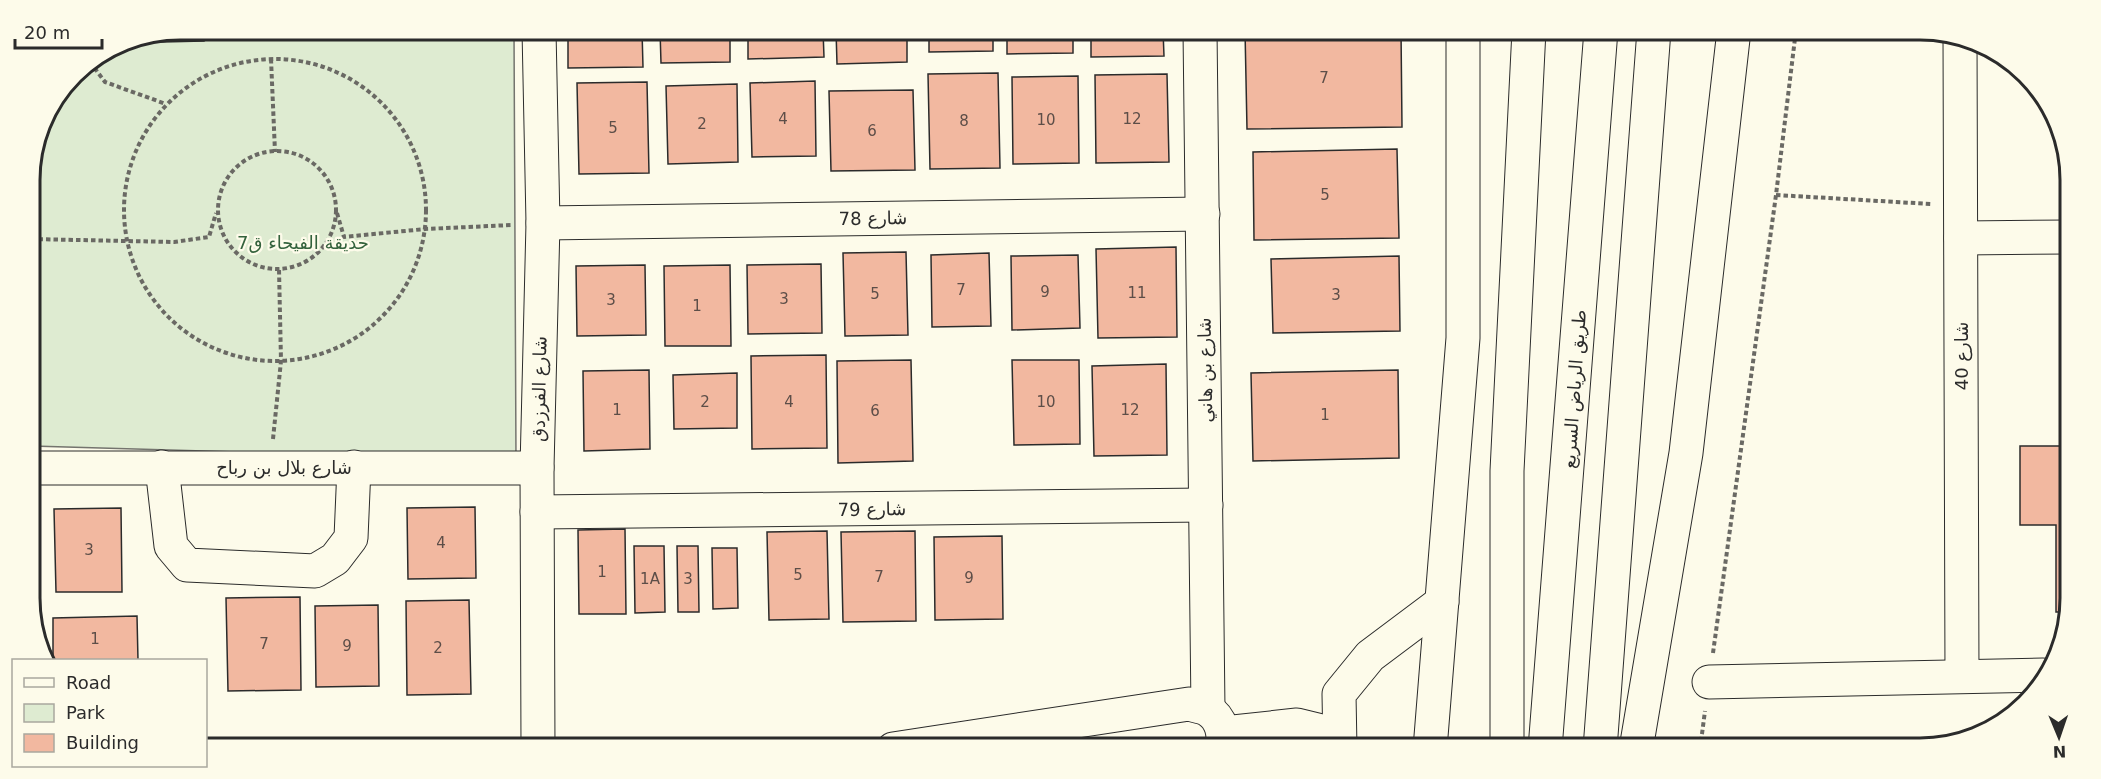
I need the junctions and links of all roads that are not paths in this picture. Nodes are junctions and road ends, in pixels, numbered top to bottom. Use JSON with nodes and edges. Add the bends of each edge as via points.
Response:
{"nodes":[{"id":1,"x":1200,"y":40,"type":"edge"},
{"id":2,"x":1463,"y":40,"type":"edge"},
{"id":3,"x":1528,"y":40,"type":"edge"},
{"id":4,"x":1600,"y":40,"type":"edge"},
{"id":5,"x":1653,"y":40,"type":"edge"},
{"id":6,"x":1733,"y":40,"type":"edge"},
{"id":7,"x":539,"y":41,"type":"edge"},
{"id":8,"x":1960,"y":46,"type":"edge"},
{"id":9,"x":1203,"y":213,"type":"junction"},
{"id":10,"x":1961,"y":222,"type":"junction"},
{"id":11,"x":543,"y":224,"type":"junction"},
{"id":12,"x":2060,"y":236,"type":"edge"},
{"id":13,"x":162,"y":467,"type":"junction"},
{"id":14,"x":354,"y":467,"type":"junction"},
{"id":15,"x":40,"y":468,"type":"edge"},
{"id":16,"x":537,"y":468,"type":"junction"},
{"id":17,"x":1206,"y":505,"type":"junction"},
{"id":18,"x":537,"y":512,"type":"junction"},
{"id":19,"x":1442,"y":602,"type":"junction"},
{"id":20,"x":2038,"y":675,"type":"edge"},
{"id":21,"x":1962,"y":676,"type":"junction"},
{"id":22,"x":1709,"y":682,"type":"road end"},
{"id":23,"x":1218,"y":730,"type":"edge"},
{"id":24,"x":538,"y":738,"type":"edge"},
{"id":25,"x":965,"y":738,"type":"edge"},
{"id":26,"x":1329,"y":738,"type":"edge"},
{"id":27,"x":1339,"y":738,"type":"edge"},
{"id":28,"x":1431,"y":738,"type":"edge"},
{"id":29,"x":1507,"y":738,"type":"edge"},
{"id":30,"x":1546,"y":738,"type":"edge"},
{"id":31,"x":1601,"y":738,"type":"edge"},
{"id":32,"x":1638,"y":738,"type":"edge"}],
"edges":[{"from":1,"to":9,"type":"main road","name":"شارع بن هاني"},
{"from":2,"to":19,"type":"main road","via":[[1463,338]]},
{"from":3,"to":29,"type":"main road","via":[[1507,471]]},
{"from":4,"to":30,"type":"main road","name":"طريق الرياض السريع"},
{"from":5,"to":31,"type":"main road"},
{"from":6,"to":32,"type":"main road","via":[[1686,453]]},
{"from":7,"to":11,"type":"main road","name":"شارع الفرزدق"},
{"from":8,"to":10,"type":"main road","name":"شارع 40"},
{"from":9,"to":11,"type":"main road","name":"شارع 78"},
{"from":9,"to":17,"type":"main road","name":"شارع بن هاني"},
{"from":10,"to":12,"type":"main road"},
{"from":10,"to":21,"type":"main road","name":"شارع 40"},
{"from":11,"to":16,"type":"main road","name":"شارع الفرزدق"},
{"from":13,"to":14,"type":"main road","name":"شارع بلال بن رباح"},
{"from":13,"to":14,"type":"main road","via":[[171,546],[187,565],[315,571],[335,559],[351,538]]},
{"from":13,"to":15,"type":"main road","name":"شارع بلال بن رباح"},
{"from":14,"to":16,"type":"main road","name":"شارع بلال بن رباح"},
{"from":16,"to":18,"type":"main road","name":"شارع الفرزدق"},
{"from":17,"to":18,"type":"main road","name":"شارع 79"},
{"from":17,"to":23,"type":"main road","name":"شارع بن هاني"},
{"from":18,"to":24,"type":"main road","name":"شارع الفرزدق"},
{"from":19,"to":27,"type":"main road","via":[[1370,656],[1339,694]]},
{"from":19,"to":28,"type":"main road"},
{"from":20,"to":21,"type":"main road"},
{"from":21,"to":22,"type":"main road"},
{"from":23,"to":25,"type":"main road","via":[[1189,704]]},
{"from":23,"to":26,"type":"main road","via":[[1297,725]]}]}
